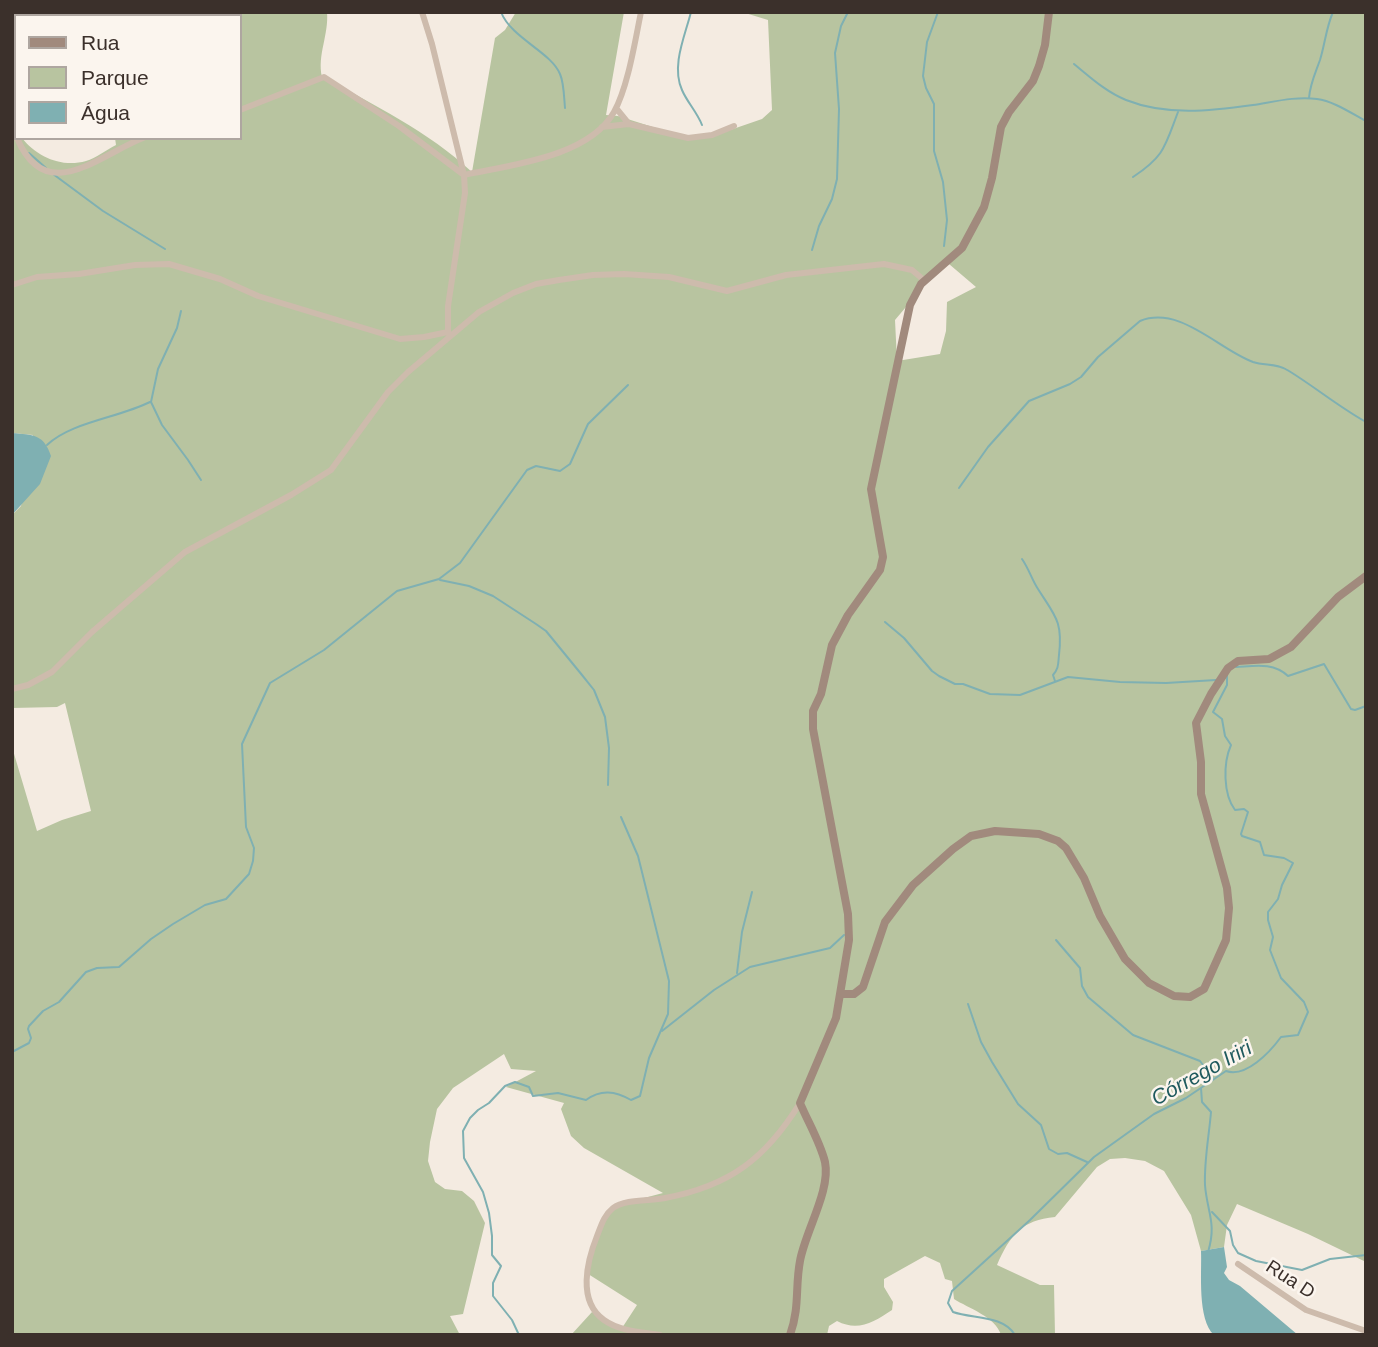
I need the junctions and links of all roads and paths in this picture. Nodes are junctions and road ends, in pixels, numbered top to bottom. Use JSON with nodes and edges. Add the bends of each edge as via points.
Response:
{"nodes":[{"id":1,"x":422,"y":12,"type":"edge"},
{"id":2,"x":640,"y":12,"type":"edge"},
{"id":3,"x":1049,"y":12,"type":"edge"},
{"id":4,"x":616,"y":108,"type":"junction"},
{"id":5,"x":242,"y":109,"type":"edge"},
{"id":6,"x":629,"y":124,"type":"junction"},
{"id":7,"x":734,"y":126,"type":"dead end"},
{"id":8,"x":602,"y":127,"type":"junction"},
{"id":9,"x":18,"y":140,"type":"edge"},
{"id":10,"x":139,"y":140,"type":"edge"},
{"id":11,"x":464,"y":175,"type":"junction"},
{"id":12,"x":925,"y":281,"type":"junction"},
{"id":13,"x":12,"y":285,"type":"edge"},
{"id":14,"x":448,"y":335,"type":"junction"},
{"id":15,"x":1366,"y":576,"type":"edge"},
{"id":16,"x":12,"y":689,"type":"edge"},
{"id":17,"x":840,"y":994,"type":"junction"},
{"id":18,"x":800,"y":1103,"type":"junction"},
{"id":19,"x":1238,"y":1264,"type":"dead end"},
{"id":20,"x":1366,"y":1331,"type":"edge"},
{"id":21,"x":660,"y":1335,"type":"edge"},
{"id":22,"x":790,"y":1335,"type":"edge"}],
"edges":[{"from":1,"to":11,"type":"street"},
{"from":2,"to":4,"type":"street"},
{"from":3,"to":12,"type":"street","via":[[1039,66],[1001,127],[984,207],[962,248]]},
{"from":4,"to":6,"type":"street"},
{"from":4,"to":8,"type":"street"},
{"from":5,"to":11,"type":"street","via":[[324,77]]},
{"from":6,"to":7,"type":"street","via":[[688,138]]},
{"from":6,"to":8,"type":"street"},
{"from":8,"to":11,"type":"street","via":[[576,146]]},
{"from":9,"to":10,"type":"street","via":[[24,155],[37,167],[64,173]]},
{"from":11,"to":14,"type":"street"},
{"from":12,"to":14,"type":"street","via":[[912,270],[884,264],[786,275],[727,291],[669,277],[593,275],[536,284],[513,293]]},
{"from":12,"to":17,"type":"street","via":[[910,305],[871,489],[883,557],[880,570],[832,645],[813,711],[848,914],[849,940]]},
{"from":13,"to":14,"type":"street","via":[[37,277],[169,264],[400,339]]},
{"from":14,"to":16,"type":"street","via":[[388,392],[331,470],[185,551],[52,672]]},
{"from":15,"to":17,"type":"street","via":[[1338,597],[1291,647],[1269,659],[1238,662],[1228,668],[1196,723],[1202,794],[1229,908],[1226,940],[1204,989],[1191,997],[1174,996],[1149,983],[1125,959],[1084,878],[1058,841],[995,831],[971,836],[913,885],[885,922],[863,988],[854,994]]},
{"from":17,"to":18,"type":"street","via":[[829,1038]]},
{"from":18,"to":21,"type":"street","via":[[771,1144],[741,1170],[690,1192],[618,1205],[607,1213],[587,1263],[592,1305],[613,1326]]},
{"from":18,"to":22,"type":"street","via":[[826,1172],[802,1252],[797,1314]]},
{"from":19,"to":20,"type":"street","name":"Rua D","via":[[1306,1310]]}]}
